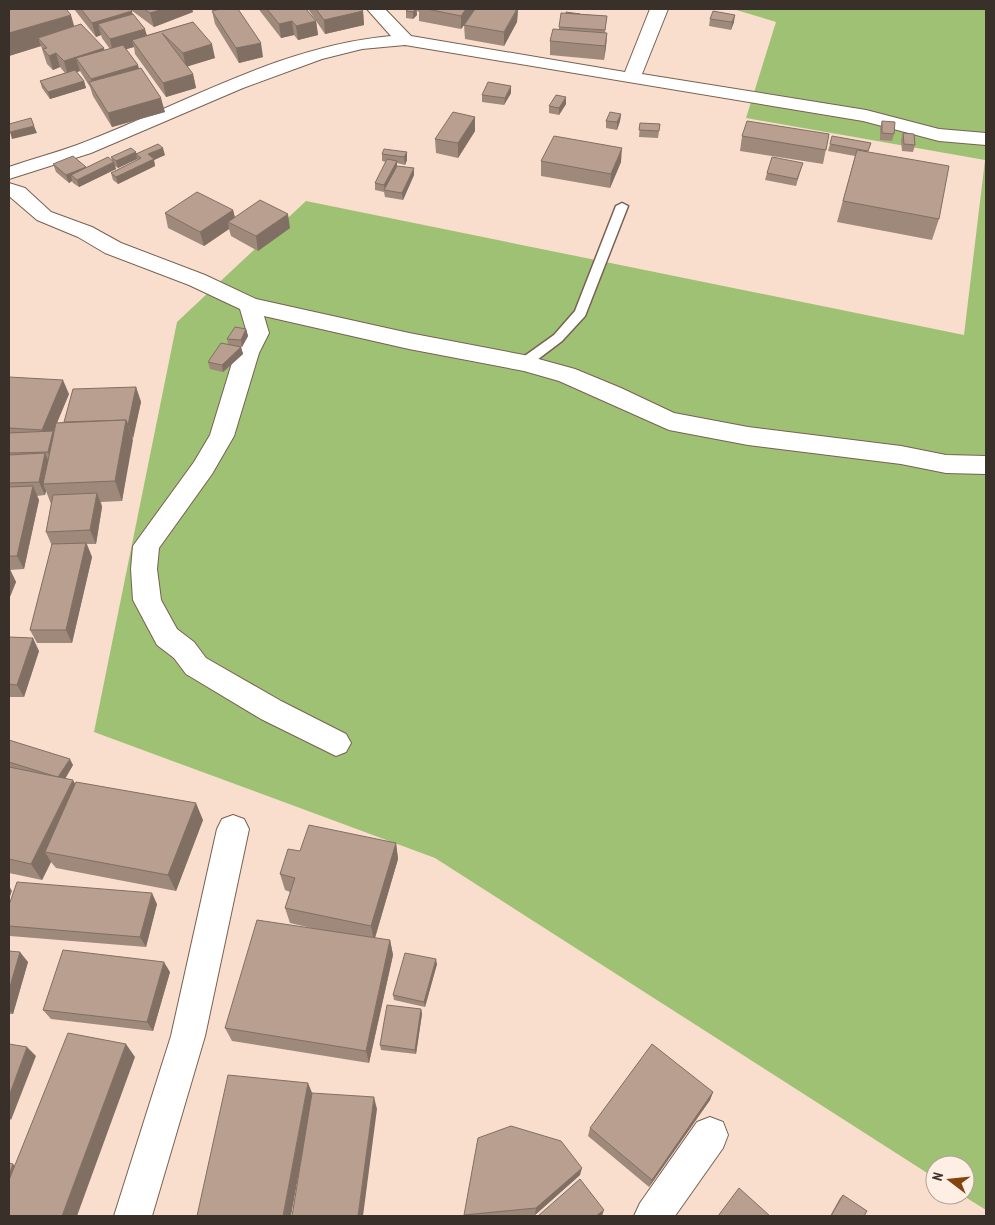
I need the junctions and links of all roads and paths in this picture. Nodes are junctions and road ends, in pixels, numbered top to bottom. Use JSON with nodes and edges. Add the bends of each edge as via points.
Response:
{"nodes":[{"id":1,"x":376,"y":9,"type":"edge"},
{"id":2,"x":659,"y":9,"type":"edge"},
{"id":3,"x":405,"y":40,"type":"junction"},
{"id":4,"x":632,"y":77,"type":"junction"},
{"id":5,"x":986,"y":139,"type":"edge"},
{"id":6,"x":9,"y":173,"type":"edge"},
{"id":7,"x":9,"y":189,"type":"edge"},
{"id":8,"x":622,"y":206,"type":"dead end"},
{"id":9,"x":250,"y":305,"type":"junction"},
{"id":10,"x":524,"y":363,"type":"junction"},
{"id":11,"x":986,"y":465,"type":"edge"},
{"id":12,"x":336,"y":743,"type":"dead end"},
{"id":13,"x":233,"y":829,"type":"dead end"},
{"id":14,"x":710,"y":1134,"type":"dead end"},
{"id":15,"x":133,"y":1216,"type":"edge"},
{"id":16,"x":654,"y":1216,"type":"edge"}],
"edges":[{"from":1,"to":3,"type":"street"},
{"from":2,"to":4,"type":"street"},
{"from":3,"to":4,"type":"street"},
{"from":3,"to":6,"type":"street","via":[[362,44],[316,55],[236,84],[84,149]]},
{"from":4,"to":5,"type":"street","via":[[866,116],[939,135]]},
{"from":7,"to":9,"type":"street","via":[[18,192],[44,216]]},
{"from":8,"to":10,"type":"lane","via":[[581,313],[558,338]]},
{"from":9,"to":10,"type":"street"},
{"from":9,"to":12,"type":"street","via":[[258,333],[247,353],[222,436],[203,468],[146,546],[147,600],[167,637],[184,650],[196,666],[263,706]]},
{"from":10,"to":11,"type":"street","via":[[567,375],[669,422],[946,464]]},
{"from":13,"to":15,"type":"street","via":[[188,1036]]},
{"from":14,"to":16,"type":"street"}]}
